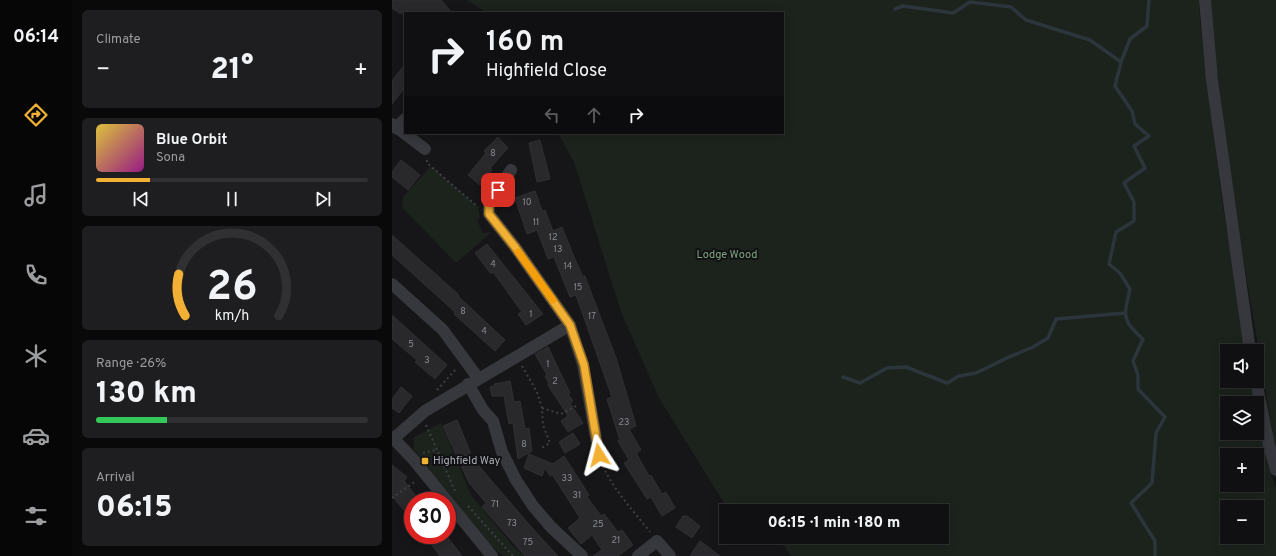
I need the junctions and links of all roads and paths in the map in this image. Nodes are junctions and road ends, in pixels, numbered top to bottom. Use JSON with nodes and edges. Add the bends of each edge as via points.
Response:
{"nodes":[{"id":1,"x":1205,"y":0,"type":"edge"},
{"id":2,"x":404,"y":120,"type":"edge"},
{"id":3,"x":394,"y":126,"type":"edge"},
{"id":4,"x":404,"y":133,"type":"edge"},
{"id":5,"x":405,"y":134,"type":"edge"},
{"id":6,"x":425,"y":149,"type":"joint"},
{"id":7,"x":511,"y":170,"type":"dead end"},
{"id":8,"x":488,"y":210,"type":"junction"},
{"id":9,"x":392,"y":284,"type":"edge"},
{"id":10,"x":570,"y":325,"type":"junction"},
{"id":11,"x":1249,"y":344,"type":"edge"},
{"id":12,"x":516,"y":357,"type":"junction"},
{"id":13,"x":464,"y":360,"type":"junction"},
{"id":14,"x":473,"y":381,"type":"junction"},
{"id":15,"x":1257,"y":388,"type":"edge"},
{"id":16,"x":590,"y":399,"type":"junction"},
{"id":17,"x":432,"y":406,"type":"junction"},
{"id":18,"x":542,"y":408,"type":"junction"},
{"id":19,"x":432,"y":422,"type":"dead end"},
{"id":20,"x":426,"y":426,"type":"junction"},
{"id":21,"x":422,"y":429,"type":"dead end"},
{"id":22,"x":393,"y":438,"type":"edge"},
{"id":23,"x":540,"y":449,"type":"dead end"},
{"id":24,"x":436,"y":450,"type":"junction"},
{"id":25,"x":418,"y":453,"type":"dead end"},
{"id":26,"x":599,"y":455,"type":"joint"},
{"id":27,"x":1276,"y":470,"type":"edge"},
{"id":28,"x":425,"y":474,"type":"junction"},
{"id":29,"x":440,"y":492,"type":"edge"},
{"id":30,"x":455,"y":492,"type":"dead end"},
{"id":31,"x":392,"y":498,"type":"edge"},
{"id":32,"x":465,"y":503,"type":"dead end"},
{"id":33,"x":456,"y":512,"type":"edge"},
{"id":34,"x":657,"y":541,"type":"junction"},
{"id":35,"x":492,"y":556,"type":"edge"},
{"id":36,"x":513,"y":556,"type":"edge"},
{"id":37,"x":582,"y":556,"type":"edge"},
{"id":38,"x":638,"y":556,"type":"edge"},
{"id":39,"x":670,"y":556,"type":"edge"}],
"edges":[{"from":1,"to":11,"type":"street","via":[[1212,80]]},
{"from":2,"to":3,"type":"street"},
{"from":3,"to":4,"type":"street"},
{"from":5,"to":6,"type":"street"},
{"from":6,"to":8,"type":"path","via":[[427,163],[478,207]]},
{"from":7,"to":8,"type":"street","via":[[489,203]]},
{"from":8,"to":10,"type":"street","via":[[491,218],[515,247]]},
{"from":9,"to":13,"type":"street","via":[[443,330]]},
{"from":10,"to":12,"type":"street"},
{"from":10,"to":16,"type":"street","via":[[584,365]]},
{"from":12,"to":14,"type":"street"},
{"from":12,"to":18,"type":"path","via":[[537,392]]},
{"from":13,"to":14,"type":"street"},
{"from":13,"to":17,"type":"path","via":[[435,392]]},
{"from":14,"to":17,"type":"street"},
{"from":14,"to":37,"type":"street","via":[[483,410],[492,421],[502,452],[516,480],[551,527]]},
{"from":15,"to":27,"type":"street"},
{"from":16,"to":18,"type":"path","via":[[561,414]]},
{"from":16,"to":26,"type":"street"},
{"from":17,"to":20,"type":"path","via":[[425,421]]},
{"from":17,"to":22,"type":"street"},
{"from":18,"to":23,"type":"path","via":[[543,425],[550,443]]},
{"from":19,"to":20,"type":"path"},
{"from":20,"to":21,"type":"path"},
{"from":20,"to":24,"type":"path"},
{"from":22,"to":28,"type":"street"},
{"from":24,"to":25,"type":"path"},
{"from":24,"to":30,"type":"path"},
{"from":26,"to":34,"type":"path","via":[[608,478]]},
{"from":28,"to":29,"type":"street"},
{"from":28,"to":31,"type":"path"},
{"from":32,"to":36,"type":"path"},
{"from":33,"to":35,"type":"street"},
{"from":34,"to":38,"type":"street"},
{"from":34,"to":39,"type":"street"}]}
